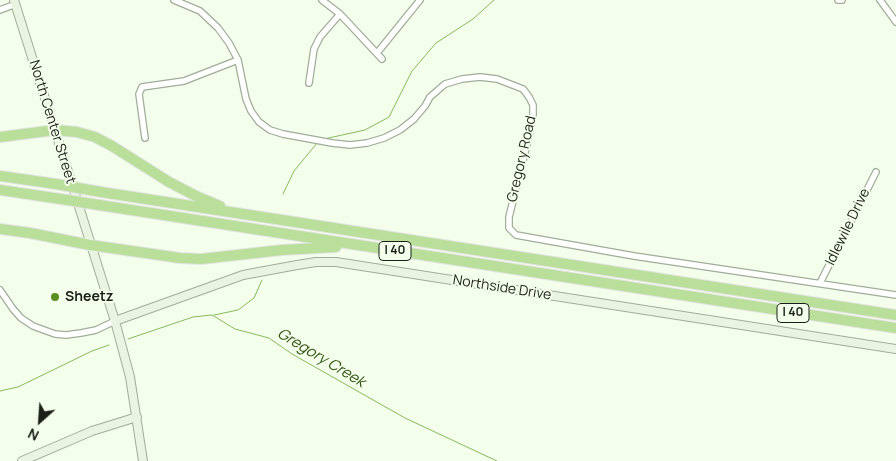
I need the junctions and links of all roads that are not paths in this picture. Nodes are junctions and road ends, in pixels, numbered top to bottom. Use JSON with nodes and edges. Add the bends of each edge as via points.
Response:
{"nodes":[{"id":1,"x":174,"y":0,"type":"edge"},
{"id":2,"x":322,"y":0,"type":"edge"},
{"id":3,"x":420,"y":0,"type":"edge"},
{"id":4,"x":838,"y":0,"type":"edge"},
{"id":5,"x":842,"y":0,"type":"edge"},
{"id":6,"x":880,"y":0,"type":"edge"},
{"id":7,"x":15,"y":2,"type":"edge"},
{"id":8,"x":0,"y":10,"type":"edge"},
{"id":9,"x":340,"y":14,"type":"junction"},
{"id":10,"x":896,"y":22,"type":"edge"},
{"id":11,"x":376,"y":53,"type":"junction"},
{"id":12,"x":238,"y":60,"type":"junction"},
{"id":13,"x":382,"y":60,"type":"dead end"},
{"id":14,"x":309,"y":83,"type":"dead end"},
{"id":15,"x":55,"y":130,"type":"junction"},
{"id":16,"x":0,"y":137,"type":"edge"},
{"id":17,"x":144,"y":138,"type":"dead end"},
{"id":18,"x":876,"y":172,"type":"dead end"},
{"id":19,"x":0,"y":176,"type":"edge"},
{"id":20,"x":0,"y":190,"type":"edge"},
{"id":21,"x":254,"y":215,"type":"junction"},
{"id":22,"x":0,"y":229,"type":"edge"},
{"id":23,"x":90,"y":245,"type":"junction"},
{"id":24,"x":405,"y":252,"type":"junction"},
{"id":25,"x":820,"y":283,"type":"junction"},
{"id":26,"x":0,"y":290,"type":"edge"},
{"id":27,"x":896,"y":295,"type":"edge"},
{"id":28,"x":896,"y":315,"type":"edge"},
{"id":29,"x":115,"y":321,"type":"junction"},
{"id":30,"x":896,"y":328,"type":"edge"},
{"id":31,"x":896,"y":349,"type":"edge"},
{"id":32,"x":137,"y":417,"type":"junction"},
{"id":33,"x":22,"y":461,"type":"edge"},
{"id":34,"x":143,"y":461,"type":"edge"}],
"edges":[{"from":1,"to":12,"type":"street","name":"Gregory Road","via":[[210,18]]},
{"from":2,"to":9,"type":"street"},
{"from":3,"to":11,"type":"street"},
{"from":4,"to":5,"type":"street"},
{"from":6,"to":10,"type":"street"},
{"from":7,"to":8,"type":"street"},
{"from":7,"to":15,"type":"street","name":"North Center Street"},
{"from":9,"to":11,"type":"street"},
{"from":9,"to":14,"type":"street","via":[[314,49]]},
{"from":11,"to":13,"type":"street"},
{"from":12,"to":17,"type":"street","via":[[184,82],[142,87],[139,94]]},
{"from":12,"to":25,"type":"street","name":"Gregory Road","via":[[246,99],[259,122],[283,134],[350,145],[384,138],[400,130],[414,120],[433,93],[445,84],[480,77],[514,85],[529,96],[533,115],[509,217],[509,228],[516,235]]},
{"from":15,"to":16,"type":"highway"},
{"from":15,"to":21,"type":"highway","via":[[95,137],[196,196]]},
{"from":15,"to":23,"type":"street","name":"North Center Street"},
{"from":18,"to":25,"type":"street","name":"Idlewile Drive"},
{"from":19,"to":21,"type":"highway","number":"I 40","bridge":true},
{"from":20,"to":24,"type":"highway","number":"I 40","bridge":true},
{"from":21,"to":28,"type":"highway","number":"I 40"},
{"from":22,"to":23,"type":"highway"},
{"from":23,"to":24,"type":"highway","via":[[201,259],[323,246]]},
{"from":23,"to":29,"type":"street","name":"North Center Street"},
{"from":24,"to":30,"type":"highway","number":"I 40"},
{"from":25,"to":27,"type":"street","name":"Gregory Road"},
{"from":26,"to":29,"type":"street","via":[[22,318],[55,334],[96,330]]},
{"from":29,"to":31,"type":"street","name":"Northside Drive","via":[[243,275],[297,264],[336,262]]},
{"from":29,"to":32,"type":"street","name":"North Center Street"},
{"from":32,"to":33,"type":"street"},
{"from":32,"to":34,"type":"street","name":"North Center Street"}]}
